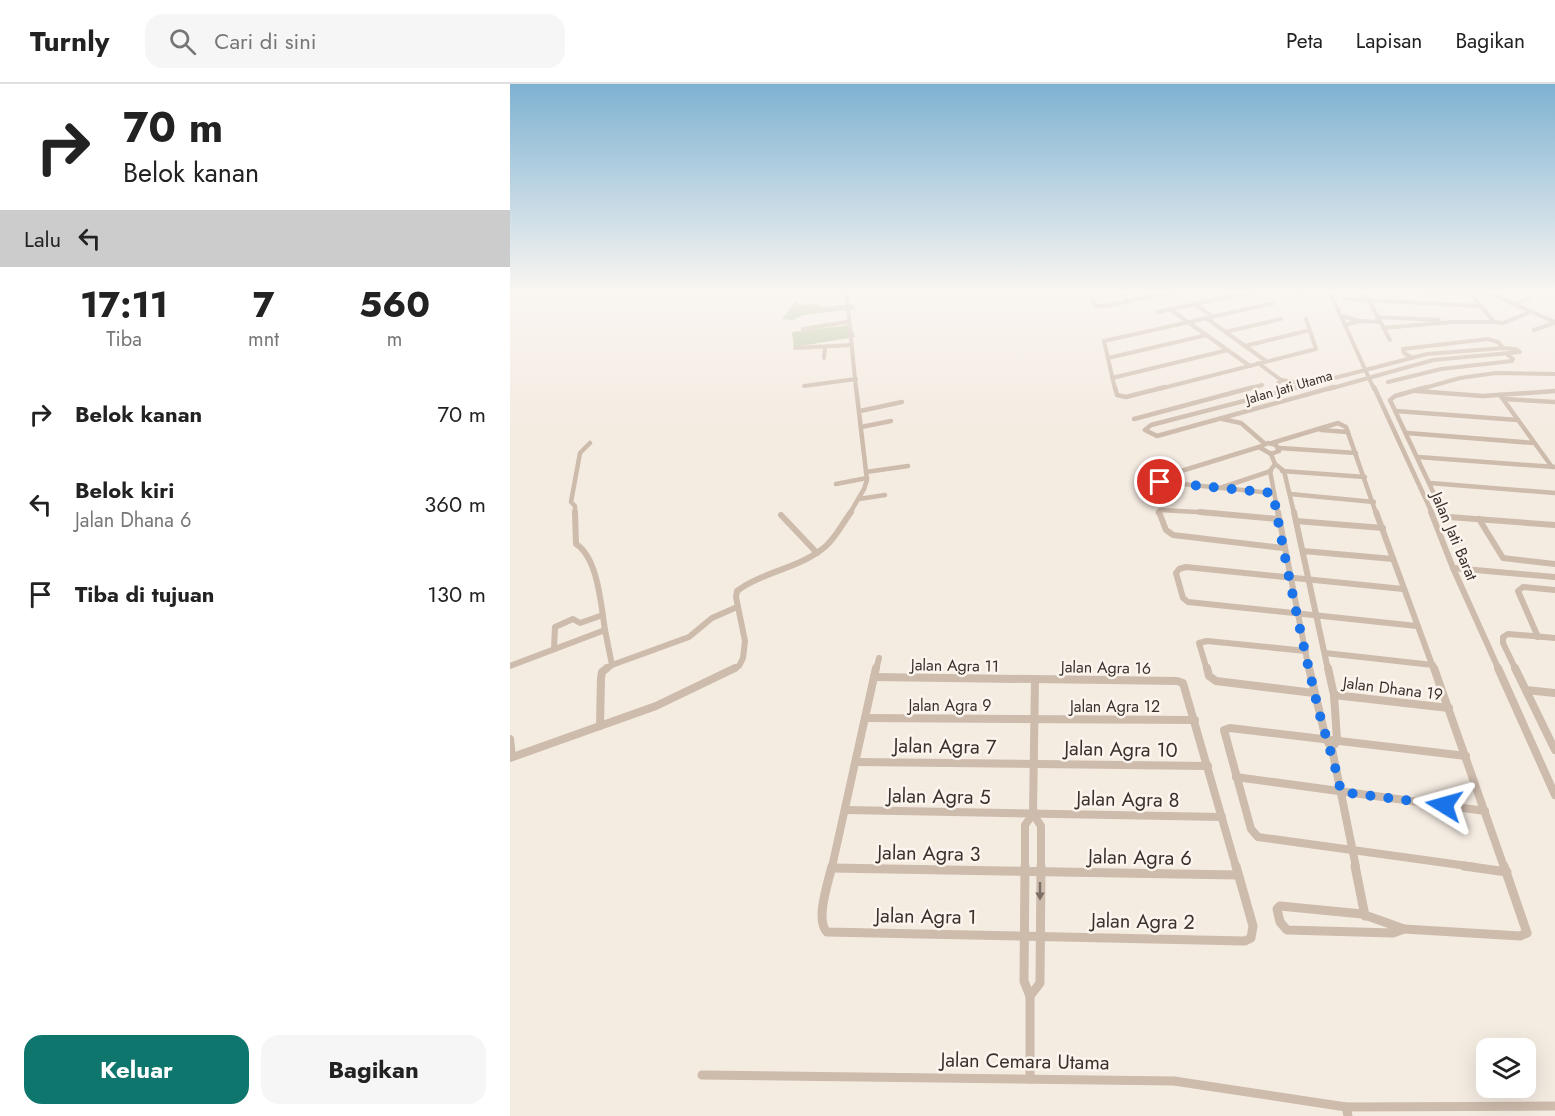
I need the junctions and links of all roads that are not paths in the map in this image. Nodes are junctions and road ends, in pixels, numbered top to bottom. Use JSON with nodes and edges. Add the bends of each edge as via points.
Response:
{"nodes":[{"id":1,"x":850,"y":337,"type":"edge"},
{"id":2,"x":1121,"y":337,"type":"edge"},
{"id":3,"x":1199,"y":337,"type":"edge"},
{"id":4,"x":1211,"y":337,"type":"edge"},
{"id":5,"x":1232,"y":337,"type":"edge"},
{"id":6,"x":1281,"y":337,"type":"edge"},
{"id":7,"x":1313,"y":337,"type":"edge"},
{"id":8,"x":1350,"y":337,"type":"edge"},
{"id":9,"x":1388,"y":337,"type":"edge"},
{"id":10,"x":1390,"y":340,"type":"dead end"},
{"id":11,"x":851,"y":345,"type":"junction"},
{"id":12,"x":1245,"y":346,"type":"junction"},
{"id":13,"x":795,"y":348,"type":"dead end"},
{"id":14,"x":825,"y":348,"type":"junction"},
{"id":15,"x":1503,"y":348,"type":"junction"},
{"id":16,"x":1227,"y":350,"type":"junction"},
{"id":17,"x":1508,"y":355,"type":"junction"},
{"id":18,"x":1411,"y":357,"type":"junction"},
{"id":19,"x":824,"y":358,"type":"dead end"},
{"id":20,"x":1108,"y":358,"type":"junction"},
{"id":21,"x":1266,"y":362,"type":"junction"},
{"id":22,"x":1258,"y":363,"type":"junction"},
{"id":23,"x":1250,"y":366,"type":"junction"},
{"id":24,"x":1364,"y":368,"type":"junction"},
{"id":25,"x":1392,"y":370,"type":"junction"},
{"id":26,"x":1555,"y":375,"type":"edge"},
{"id":27,"x":1112,"y":378,"type":"junction"},
{"id":28,"x":1369,"y":378,"type":"junction"},
{"id":29,"x":1405,"y":378,"type":"junction"},
{"id":30,"x":856,"y":379,"type":"junction"},
{"id":31,"x":1281,"y":380,"type":"junction"},
{"id":32,"x":1388,"y":382,"type":"dead end"},
{"id":33,"x":1305,"y":384,"type":"junction"},
{"id":34,"x":1262,"y":385,"type":"dead end"},
{"id":35,"x":804,"y":386,"type":"dead end"},
{"id":36,"x":1244,"y":390,"type":"junction"},
{"id":37,"x":1278,"y":391,"type":"junction"},
{"id":38,"x":1415,"y":391,"type":"junction"},
{"id":39,"x":1555,"y":391,"type":"edge"},
{"id":40,"x":1254,"y":397,"type":"junction"},
{"id":41,"x":1502,"y":397,"type":"junction"},
{"id":42,"x":902,"y":402,"type":"dead end"},
{"id":43,"x":1554,"y":403,"type":"edge"},
{"id":44,"x":860,"y":411,"type":"junction"},
{"id":45,"x":1164,"y":411,"type":"junction"},
{"id":46,"x":1396,"y":411,"type":"junction"},
{"id":47,"x":1242,"y":413,"type":"junction"},
{"id":48,"x":1221,"y":418,"type":"junction"},
{"id":49,"x":1134,"y":419,"type":"dead end"},
{"id":50,"x":1173,"y":419,"type":"junction"},
{"id":51,"x":1518,"y":420,"type":"junction"},
{"id":52,"x":891,"y":421,"type":"dead end"},
{"id":53,"x":1241,"y":423,"type":"junction"},
{"id":54,"x":861,"y":427,"type":"junction"},
{"id":55,"x":1317,"y":429,"type":"junction"},
{"id":56,"x":1348,"y":432,"type":"junction"},
{"id":57,"x":1407,"y":433,"type":"junction"},
{"id":58,"x":590,"y":442,"type":"dead end"},
{"id":59,"x":1272,"y":443,"type":"junction"},
{"id":60,"x":1534,"y":443,"type":"junction"},
{"id":61,"x":1261,"y":445,"type":"junction"},
{"id":62,"x":1279,"y":448,"type":"junction"},
{"id":63,"x":1271,"y":453,"type":"junction"},
{"id":64,"x":1356,"y":453,"type":"junction"},
{"id":65,"x":1418,"y":457,"type":"junction"},
{"id":66,"x":1275,"y":464,"type":"junction"},
{"id":67,"x":908,"y":466,"type":"dead end"},
{"id":68,"x":1554,"y":468,"type":"edge"},
{"id":69,"x":1270,"y":471,"type":"junction"},
{"id":70,"x":1284,"y":471,"type":"junction"},
{"id":71,"x":866,"y":475,"type":"junction"},
{"id":72,"x":1365,"y":477,"type":"junction"},
{"id":73,"x":1430,"y":483,"type":"junction"},
{"id":74,"x":836,"y":484,"type":"dead end"},
{"id":75,"x":1220,"y":488,"type":"junction"},
{"id":76,"x":1273,"y":493,"type":"junction"},
{"id":77,"x":1555,"y":493,"type":"edge"},
{"id":78,"x":1290,"y":494,"type":"junction"},
{"id":79,"x":885,"y":495,"type":"dead end"},
{"id":80,"x":859,"y":499,"type":"junction"},
{"id":81,"x":1374,"y":502,"type":"junction"},
{"id":82,"x":781,"y":514,"type":"dead end"},
{"id":83,"x":1278,"y":519,"type":"junction"},
{"id":84,"x":1479,"y":519,"type":"junction"},
{"id":85,"x":1296,"y":521,"type":"junction"},
{"id":86,"x":1555,"y":525,"type":"edge"},
{"id":87,"x":1383,"y":528,"type":"junction"},
{"id":88,"x":1283,"y":548,"type":"junction"},
{"id":89,"x":1303,"y":551,"type":"junction"},
{"id":90,"x":817,"y":553,"type":"junction"},
{"id":91,"x":1393,"y":559,"type":"junction"},
{"id":92,"x":1555,"y":564,"type":"edge"},
{"id":93,"x":1452,"y":568,"type":"junction"},
{"id":94,"x":1555,"y":577,"type":"edge"},
{"id":95,"x":1290,"y":578,"type":"junction"},
{"id":96,"x":1309,"y":580,"type":"junction"},
{"id":97,"x":1403,"y":589,"type":"junction"},
{"id":98,"x":1555,"y":590,"type":"edge"},
{"id":99,"x":737,"y":607,"type":"junction"},
{"id":100,"x":1297,"y":613,"type":"junction"},
{"id":101,"x":603,"y":615,"type":"junction"},
{"id":102,"x":1317,"y":615,"type":"junction"},
{"id":103,"x":1417,"y":626,"type":"junction"},
{"id":104,"x":605,"y":630,"type":"junction"},
{"id":105,"x":1538,"y":636,"type":"junction"},
{"id":106,"x":1555,"y":638,"type":"edge"},
{"id":107,"x":554,"y":650,"type":"junction"},
{"id":108,"x":1306,"y":651,"type":"junction"},
{"id":109,"x":1325,"y":653,"type":"junction"},
{"id":110,"x":879,"y":658,"type":"dead end"},
{"id":111,"x":612,"y":665,"type":"junction"},
{"id":112,"x":1433,"y":665,"type":"junction"},
{"id":113,"x":510,"y":666,"type":"edge"},
{"id":114,"x":874,"y":677,"type":"junction"},
{"id":115,"x":1035,"y":680,"type":"junction"},
{"id":116,"x":1526,"y":690,"type":"junction"},
{"id":117,"x":1314,"y":693,"type":"junction"},
{"id":118,"x":1555,"y":693,"type":"edge"},
{"id":119,"x":1334,"y":695,"type":"junction"},
{"id":120,"x":1449,"y":708,"type":"junction"},
{"id":121,"x":866,"y":718,"type":"junction"},
{"id":122,"x":1035,"y":719,"type":"junction"},
{"id":123,"x":1196,"y":720,"type":"junction"},
{"id":124,"x":600,"y":726,"type":"junction"},
{"id":125,"x":510,"y":739,"type":"edge"},
{"id":126,"x":1326,"y":739,"type":"junction"},
{"id":127,"x":1337,"y":740,"type":"junction"},
{"id":128,"x":1554,"y":747,"type":"edge"},
{"id":129,"x":1332,"y":749,"type":"junction"},
{"id":130,"x":1466,"y":756,"type":"junction"},
{"id":131,"x":511,"y":757,"type":"edge"},
{"id":132,"x":856,"y":762,"type":"junction"},
{"id":133,"x":1034,"y":764,"type":"junction"},
{"id":134,"x":1208,"y":766,"type":"junction"},
{"id":135,"x":1236,"y":777,"type":"junction"},
{"id":136,"x":1341,"y":792,"type":"junction"},
{"id":137,"x":1555,"y":795,"type":"edge"},
{"id":138,"x":845,"y":810,"type":"junction"},
{"id":139,"x":1485,"y":811,"type":"junction"},
{"id":140,"x":1033,"y":814,"type":"junction"},
{"id":141,"x":1222,"y":817,"type":"junction"},
{"id":142,"x":1354,"y":850,"type":"junction"},
{"id":143,"x":832,"y":868,"type":"junction"},
{"id":144,"x":1025,"y":871,"type":"junction"},
{"id":145,"x":1041,"y":872,"type":"junction"},
{"id":146,"x":1507,"y":872,"type":"junction"},
{"id":147,"x":1238,"y":874,"type":"junction"},
{"id":148,"x":1365,"y":916,"type":"junction"},
{"id":149,"x":1404,"y":929,"type":"junction"},
{"id":150,"x":1024,"y":936,"type":"junction"},
{"id":151,"x":1040,"y":937,"type":"junction"},
{"id":152,"x":1030,"y":996,"type":"junction"},
{"id":153,"x":702,"y":1075,"type":"dead end"},
{"id":154,"x":1030,"y":1079,"type":"junction"},
{"id":155,"x":1555,"y":1106,"type":"edge"},
{"id":156,"x":1347,"y":1112,"type":"edge"}],
"edges":[{"from":1,"to":11,"type":"street"},
{"from":2,"to":20,"type":"street","via":[[1104,341]]},
{"from":3,"to":20,"type":"street"},
{"from":4,"to":16,"type":"street"},
{"from":5,"to":12,"type":"street"},
{"from":6,"to":12,"type":"street"},
{"from":7,"to":21,"type":"street","via":[[1316,349]]},
{"from":8,"to":24,"type":"street","name":"Jalan Jati Barat"},
{"from":9,"to":10,"type":"street"},
{"from":11,"to":14,"type":"street"},
{"from":11,"to":30,"type":"street"},
{"from":12,"to":21,"type":"street"},
{"from":13,"to":14,"type":"street"},
{"from":14,"to":19,"type":"street"},
{"from":15,"to":17,"type":"street","via":[[1520,352]]},
{"from":15,"to":18,"type":"street","name":"Jalan Jati Utama"},
{"from":15,"to":18,"type":"street","via":[[1488,339],[1403,349]]},
{"from":16,"to":23,"type":"street"},
{"from":16,"to":27,"type":"street"},
{"from":17,"to":25,"type":"street","name":"Jalan Jati Utama","via":[[1433,360]]},
{"from":17,"to":29,"type":"street","via":[[1512,361],[1461,365]]},
{"from":18,"to":24,"type":"street","name":"Jalan Jati Utama"},
{"from":20,"to":27,"type":"street"},
{"from":21,"to":22,"type":"street"},
{"from":22,"to":23,"type":"street"},
{"from":22,"to":31,"type":"street"},
{"from":23,"to":27,"type":"street","via":[[1126,397],[1117,395]]},
{"from":24,"to":28,"type":"street","name":"Jalan Jati Barat"},
{"from":24,"to":33,"type":"street","name":"Jalan Jati Utama"},
{"from":25,"to":28,"type":"street","name":"Jalan Jati Utama"},
{"from":25,"to":29,"type":"street"},
{"from":26,"to":38,"type":"street","via":[[1460,378]]},
{"from":28,"to":47,"type":"street","name":"Jalan Jati Utama"},
{"from":28,"to":93,"type":"street","name":"Jalan Jati Barat","via":[[1442,536]]},
{"from":29,"to":32,"type":"street"},
{"from":30,"to":35,"type":"street"},
{"from":30,"to":44,"type":"street"},
{"from":31,"to":33,"type":"street"},
{"from":31,"to":37,"type":"street"},
{"from":33,"to":37,"type":"street","name":"Jalan Jati Utama"},
{"from":34,"to":36,"type":"street"},
{"from":36,"to":40,"type":"street"},
{"from":36,"to":45,"type":"street"},
{"from":37,"to":40,"type":"street","name":"Jalan Jati Utama"},
{"from":38,"to":41,"type":"street"},
{"from":38,"to":46,"type":"street","via":[[1390,398]]},
{"from":39,"to":41,"type":"street"},
{"from":40,"to":50,"type":"street","name":"Jalan Jati Utama"},
{"from":41,"to":43,"type":"street"},
{"from":41,"to":51,"type":"street"},
{"from":42,"to":44,"type":"street"},
{"from":44,"to":54,"type":"street"},
{"from":45,"to":49,"type":"street"},
{"from":45,"to":50,"type":"street"},
{"from":46,"to":51,"type":"street"},
{"from":46,"to":57,"type":"street"},
{"from":47,"to":48,"type":"street","name":"Jalan Jati Utama"},
{"from":47,"to":53,"type":"street","via":[[1245,418]]},
{"from":48,"to":50,"type":"street","name":"Jalan Jati Utama","via":[[1156,436],[1145,430]]},
{"from":48,"to":53,"type":"street"},
{"from":51,"to":60,"type":"street"},
{"from":52,"to":54,"type":"street"},
{"from":53,"to":61,"type":"street"},
{"from":54,"to":71,"type":"street"},
{"from":55,"to":56,"type":"street"},
{"from":55,"to":56,"type":"street","via":[[1341,423]]},
{"from":55,"to":59,"type":"street"},
{"from":56,"to":64,"type":"street"},
{"from":57,"to":60,"type":"street"},
{"from":57,"to":65,"type":"street"},
{"from":58,"to":101,"type":"street","via":[[580,453],[571,502],[575,506],[576,544],[585,550],[600,592]]},
{"from":59,"to":61,"type":"street"},
{"from":59,"to":62,"type":"street"},
{"from":60,"to":68,"type":"street"},
{"from":61,"to":63,"type":"street"},
{"from":61,"to":75,"type":"street","via":[[1152,481]]},
{"from":62,"to":63,"type":"street"},
{"from":62,"to":64,"type":"street"},
{"from":63,"to":66,"type":"street"},
{"from":64,"to":72,"type":"street"},
{"from":65,"to":68,"type":"street"},
{"from":65,"to":73,"type":"street"},
{"from":66,"to":69,"type":"street"},
{"from":66,"to":70,"type":"street"},
{"from":67,"to":71,"type":"street"},
{"from":69,"to":70,"type":"street"},
{"from":69,"to":75,"type":"street"},
{"from":69,"to":76,"type":"street"},
{"from":70,"to":72,"type":"street"},
{"from":70,"to":78,"type":"street"},
{"from":71,"to":74,"type":"street"},
{"from":71,"to":80,"type":"street"},
{"from":72,"to":81,"type":"street"},
{"from":73,"to":77,"type":"street"},
{"from":73,"to":84,"type":"street","via":[[1443,513]]},
{"from":75,"to":76,"type":"street"},
{"from":76,"to":83,"type":"street"},
{"from":78,"to":81,"type":"street"},
{"from":78,"to":85,"type":"street"},
{"from":79,"to":80,"type":"street"},
{"from":80,"to":90,"type":"street","via":[[828,545]]},
{"from":81,"to":87,"type":"street"},
{"from":82,"to":90,"type":"street"},
{"from":83,"to":88,"type":"street"},
{"from":83,"to":88,"type":"street","via":[[1174,509],[1158,513],[1173,535]]},
{"from":84,"to":86,"type":"street"},
{"from":84,"to":92,"type":"street","via":[[1503,558]]},
{"from":85,"to":87,"type":"street"},
{"from":85,"to":89,"type":"street"},
{"from":87,"to":91,"type":"street"},
{"from":88,"to":95,"type":"street"},
{"from":89,"to":91,"type":"street"},
{"from":89,"to":96,"type":"street"},
{"from":90,"to":99,"type":"street","via":[[741,588],[735,597]]},
{"from":91,"to":97,"type":"street"},
{"from":93,"to":94,"type":"street"},
{"from":93,"to":137,"type":"street","name":"Jalan Jati Barat"},
{"from":95,"to":96,"type":"street"},
{"from":95,"to":100,"type":"street"},
{"from":95,"to":100,"type":"street","via":[[1186,567],[1176,573],[1183,598],[1188,602]]},
{"from":96,"to":97,"type":"street"},
{"from":96,"to":102,"type":"street"},
{"from":97,"to":103,"type":"street"},
{"from":98,"to":105,"type":"street","via":[[1523,587],[1518,591]]},
{"from":99,"to":111,"type":"street","via":[[712,618],[689,637]]},
{"from":99,"to":124,"type":"street","via":[[745,643],[739,666],[685,694]]},
{"from":100,"to":102,"type":"street"},
{"from":100,"to":108,"type":"street"},
{"from":101,"to":104,"type":"street"},
{"from":101,"to":107,"type":"street","via":[[559,624],[555,627]]},
{"from":102,"to":103,"type":"street"},
{"from":102,"to":109,"type":"street"},
{"from":103,"to":112,"type":"street"},
{"from":104,"to":107,"type":"street"},
{"from":104,"to":111,"type":"street"},
{"from":105,"to":106,"type":"street"},
{"from":105,"to":116,"type":"street","via":[[1503,637]]},
{"from":107,"to":113,"type":"street"},
{"from":108,"to":117,"type":"street"},
{"from":108,"to":117,"type":"street","via":[[1201,641],[1199,648],[1209,676],[1226,683]]},
{"from":109,"to":112,"type":"street"},
{"from":109,"to":119,"type":"street"},
{"from":110,"to":114,"type":"street"},
{"from":111,"to":124,"type":"street","via":[[602,672]]},
{"from":112,"to":120,"type":"street"},
{"from":114,"to":115,"type":"street","name":"Jalan Agra 11"},
{"from":114,"to":121,"type":"street"},
{"from":115,"to":122,"type":"street"},
{"from":115,"to":123,"type":"street","name":"Jalan Agra 16","via":[[1177,681],[1186,688]]},
{"from":116,"to":118,"type":"street"},
{"from":116,"to":128,"type":"street"},
{"from":117,"to":126,"type":"street"},
{"from":119,"to":120,"type":"street","name":"Jalan Dhana 19"},
{"from":119,"to":127,"type":"street"},
{"from":120,"to":130,"type":"street"},
{"from":121,"to":122,"type":"street","name":"Jalan Agra 9"},
{"from":121,"to":132,"type":"street"},
{"from":122,"to":123,"type":"street","name":"Jalan Agra 12"},
{"from":122,"to":133,"type":"street"},
{"from":123,"to":134,"type":"street"},
{"from":124,"to":131,"type":"street"},
{"from":125,"to":131,"type":"street"},
{"from":126,"to":127,"type":"street"},
{"from":126,"to":129,"type":"street"},
{"from":126,"to":135,"type":"street","via":[[1224,730]]},
{"from":127,"to":129,"type":"street"},
{"from":127,"to":130,"type":"street"},
{"from":129,"to":136,"type":"street"},
{"from":130,"to":139,"type":"street"},
{"from":132,"to":133,"type":"street","name":"Jalan Agra 7"},
{"from":132,"to":138,"type":"street"},
{"from":133,"to":134,"type":"street","name":"Jalan Agra 10"},
{"from":133,"to":140,"type":"street"},
{"from":134,"to":141,"type":"street"},
{"from":135,"to":136,"type":"street"},
{"from":135,"to":142,"type":"street","via":[[1251,829],[1258,837]]},
{"from":136,"to":139,"type":"street"},
{"from":136,"to":142,"type":"street"},
{"from":138,"to":140,"type":"street","name":"Jalan Agra 5"},
{"from":138,"to":143,"type":"street"},
{"from":139,"to":146,"type":"street"},
{"from":140,"to":141,"type":"street","name":"Jalan Agra 8"},
{"from":140,"to":144,"type":"street","via":[[1025,825]]},
{"from":140,"to":145,"type":"street","via":[[1041,826]]},
{"from":141,"to":147,"type":"street"},
{"from":142,"to":146,"type":"street"},
{"from":142,"to":148,"type":"street"},
{"from":143,"to":144,"type":"street","name":"Jalan Agra 3"},
{"from":143,"to":150,"type":"street","name":"Jalan Agra 1","via":[[821,916],[827,932]]},
{"from":144,"to":145,"type":"street","name":"Jalan Agra 3"},
{"from":144,"to":150,"type":"street"},
{"from":145,"to":147,"type":"street","name":"Jalan Agra 6"},
{"from":145,"to":151,"type":"street","one_way":true},
{"from":146,"to":149,"type":"street","via":[[1527,933],[1520,936]]},
{"from":147,"to":151,"type":"street","name":"Jalan Agra 2","via":[[1253,926],[1251,938],[1245,941]]},
{"from":148,"to":149,"type":"street"},
{"from":148,"to":149,"type":"street","via":[[1286,906],[1277,909],[1287,930],[1393,933]]},
{"from":150,"to":151,"type":"street","name":"Jalan Agra 1"},
{"from":150,"to":152,"type":"street","via":[[1024,981]]},
{"from":151,"to":152,"type":"street","via":[[1040,983]]},
{"from":152,"to":154,"type":"street"},
{"from":153,"to":154,"type":"street","name":"Jalan Cemara Utama"},
{"from":154,"to":156,"type":"street","name":"Jalan Cemara Utama","via":[[1174,1081]]},
{"from":155,"to":156,"type":"street","name":"Jalan Cemara Utama"}]}
